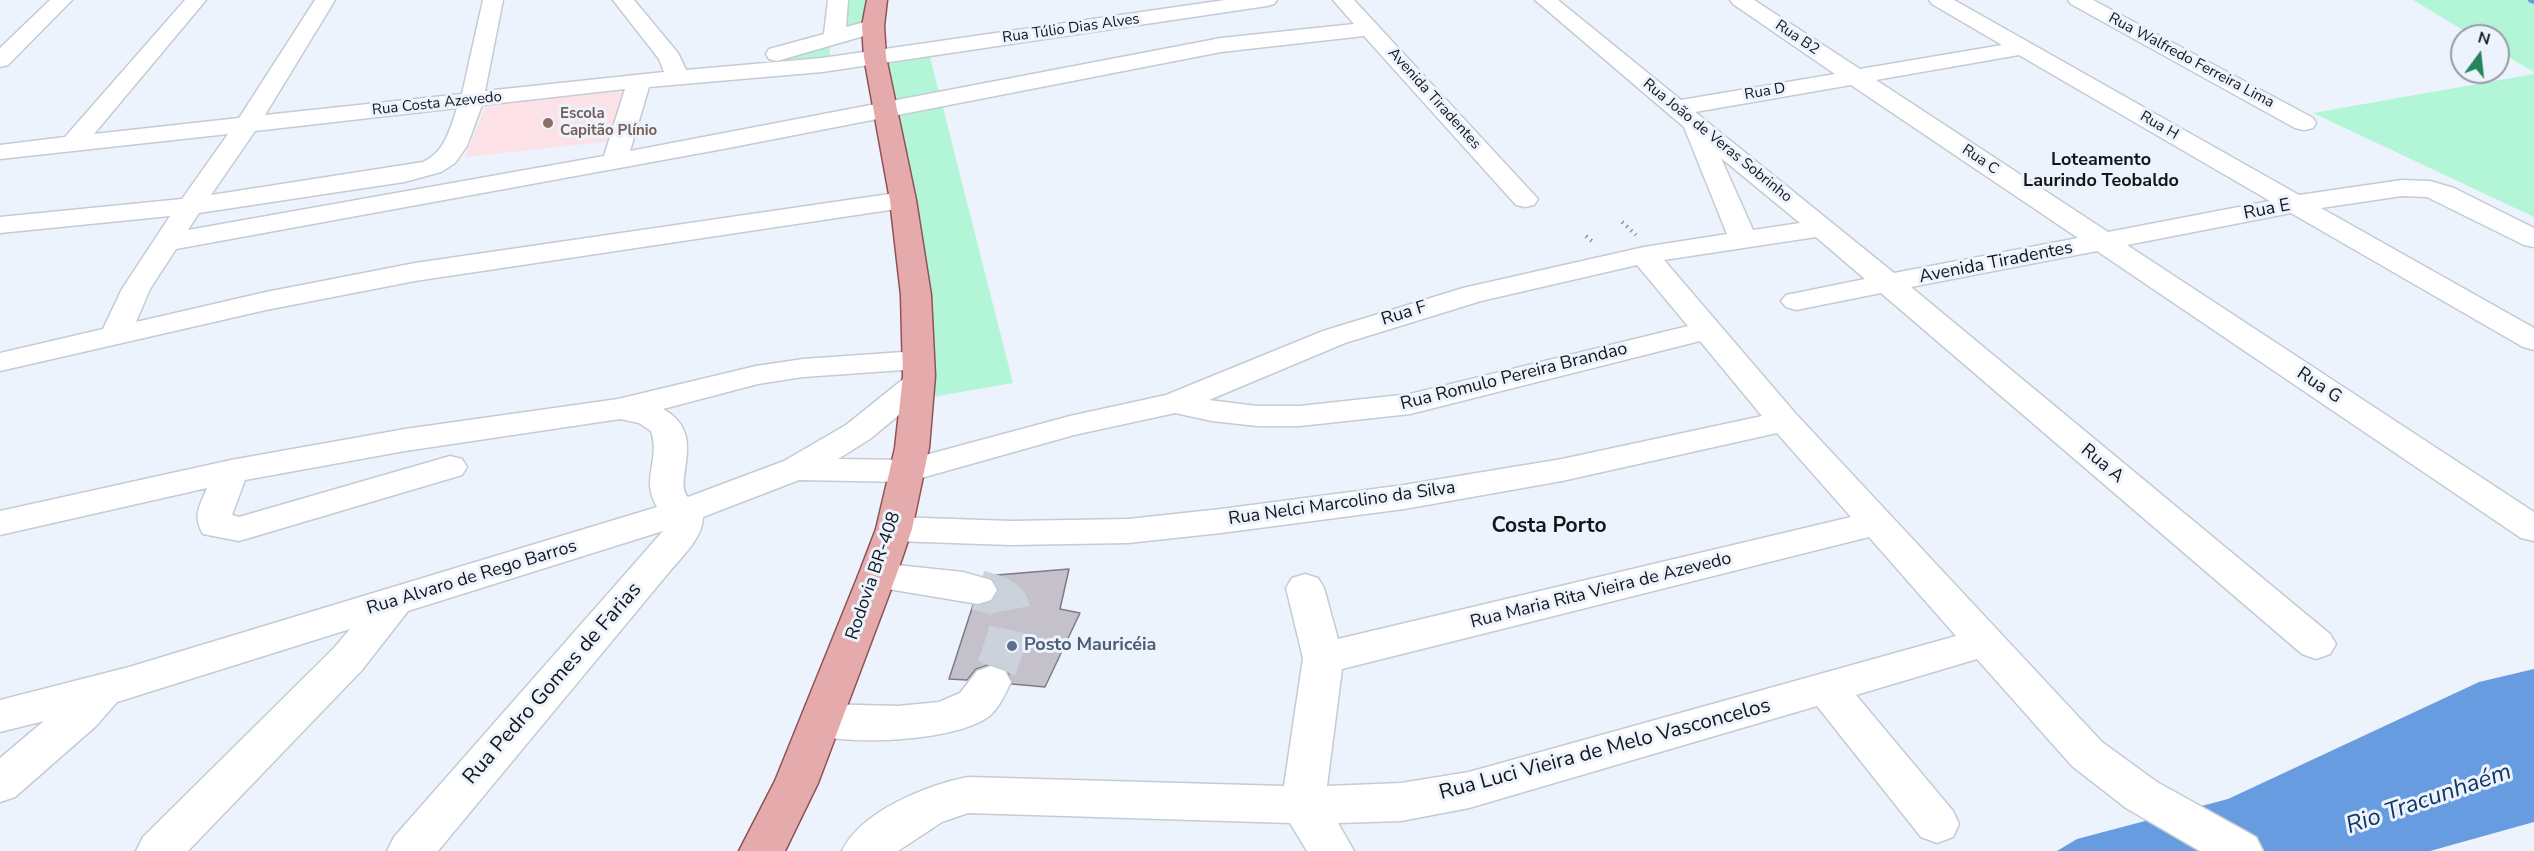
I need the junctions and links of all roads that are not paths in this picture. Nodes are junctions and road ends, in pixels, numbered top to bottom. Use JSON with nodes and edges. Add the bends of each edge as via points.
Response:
{"nodes":[{"id":1,"x":62,"y":0,"type":"edge"},
{"id":2,"x":196,"y":0,"type":"edge"},
{"id":3,"x":325,"y":0,"type":"edge"},
{"id":4,"x":494,"y":0,"type":"edge"},
{"id":5,"x":622,"y":0,"type":"edge"},
{"id":6,"x":838,"y":0,"type":"edge"},
{"id":7,"x":1267,"y":0,"type":"edge"},
{"id":8,"x":1342,"y":0,"type":"edge"},
{"id":9,"x":1545,"y":0,"type":"edge"},
{"id":10,"x":1740,"y":0,"type":"edge"},
{"id":11,"x":1939,"y":0,"type":"edge"},
{"id":12,"x":2078,"y":0,"type":"edge"},
{"id":13,"x":1153,"y":8,"type":"edge"},
{"id":14,"x":875,"y":28,"type":"edge"},
{"id":15,"x":1369,"y":29,"type":"junction"},
{"id":16,"x":834,"y":38,"type":"junction"},
{"id":17,"x":2023,"y":48,"type":"junction"},
{"id":18,"x":0,"y":60,"type":"edge"},
{"id":19,"x":700,"y":76,"type":"junction"},
{"id":20,"x":1855,"y":76,"type":"junction"},
{"id":21,"x":677,"y":77,"type":"junction"},
{"id":22,"x":639,"y":81,"type":"junction"},
{"id":23,"x":472,"y":100,"type":"junction"},
{"id":24,"x":884,"y":109,"type":"junction"},
{"id":25,"x":1685,"y":115,"type":"junction"},
{"id":26,"x":2304,"y":123,"type":"dead end"},
{"id":27,"x":247,"y":125,"type":"junction"},
{"id":28,"x":72,"y":145,"type":"junction"},
{"id":29,"x":0,"y":152,"type":"edge"},
{"id":30,"x":615,"y":161,"type":"junction"},
{"id":31,"x":1525,"y":199,"type":"dead end"},
{"id":32,"x":903,"y":200,"type":"junction"},
{"id":33,"x":2295,"y":204,"type":"junction"},
{"id":34,"x":190,"y":206,"type":"junction"},
{"id":35,"x":0,"y":225,"type":"edge"},
{"id":36,"x":1822,"y":228,"type":"junction"},
{"id":37,"x":1743,"y":239,"type":"junction"},
{"id":38,"x":2534,"y":239,"type":"edge"},
{"id":39,"x":167,"y":242,"type":"junction"},
{"id":40,"x":2105,"y":243,"type":"junction"},
{"id":41,"x":1644,"y":255,"type":"junction"},
{"id":42,"x":1888,"y":284,"type":"junction"},
{"id":43,"x":1796,"y":301,"type":"dead end"},
{"id":44,"x":1708,"y":330,"type":"junction"},
{"id":45,"x":115,"y":336,"type":"junction"},
{"id":46,"x":2534,"y":341,"type":"edge"},
{"id":47,"x":0,"y":362,"type":"edge"},
{"id":48,"x":918,"y":371,"type":"junction"},
{"id":49,"x":1175,"y":403,"type":"junction"},
{"id":50,"x":618,"y":409,"type":"junction"},
{"id":51,"x":1784,"y":421,"type":"junction"},
{"id":52,"x":450,"y":467,"type":"dead end"},
{"id":53,"x":796,"y":469,"type":"junction"},
{"id":54,"x":231,"y":471,"type":"junction"},
{"id":55,"x":907,"y":471,"type":"junction"},
{"id":56,"x":685,"y":511,"type":"junction"},
{"id":57,"x":1878,"y":523,"type":"junction"},
{"id":58,"x":0,"y":524,"type":"edge"},
{"id":59,"x":894,"y":529,"type":"junction"},
{"id":60,"x":2534,"y":529,"type":"edge"},
{"id":61,"x":877,"y":576,"type":"junction"},
{"id":62,"x":1305,"y":588,"type":"dead end"},
{"id":63,"x":978,"y":590,"type":"tunnel mouth"},
{"id":64,"x":393,"y":603,"type":"junction"},
{"id":65,"x":1986,"y":642,"type":"junction"},
{"id":66,"x":2316,"y":644,"type":"dead end"},
{"id":67,"x":1323,"y":658,"type":"junction"},
{"id":68,"x":991,"y":682,"type":"tunnel mouth"},
{"id":69,"x":1826,"y":688,"type":"junction"},
{"id":70,"x":103,"y":690,"type":"junction"},
{"id":71,"x":0,"y":716,"type":"edge"},
{"id":72,"x":820,"y":721,"type":"junction"},
{"id":73,"x":0,"y":784,"type":"edge"},
{"id":74,"x":1303,"y":806,"type":"junction"},
{"id":75,"x":1937,"y":824,"type":"dead end"},
{"id":76,"x":159,"y":851,"type":"edge"},
{"id":77,"x":410,"y":851,"type":"edge"},
{"id":78,"x":762,"y":851,"type":"edge"},
{"id":79,"x":865,"y":851,"type":"edge"},
{"id":80,"x":1331,"y":851,"type":"edge"},
{"id":81,"x":2240,"y":851,"type":"edge"}],
"edges":[{"from":1,"to":18,"type":"street"},
{"from":2,"to":28,"type":"street"},
{"from":3,"to":27,"type":"street"},
{"from":4,"to":23,"type":"street"},
{"from":5,"to":21,"type":"street","via":[[670,58]]},
{"from":6,"to":16,"type":"street"},
{"from":7,"to":13,"type":"street","name":"Rua Túlio Dias Alves"},
{"from":8,"to":15,"type":"street","name":"Avenida Tiradentes"},
{"from":9,"to":25,"type":"street","name":"Rua João de Veras Sobrinho"},
{"from":10,"to":20,"type":"street","name":"Rua B2"},
{"from":11,"to":17,"type":"street"},
{"from":12,"to":26,"type":"street","name":"Rua Walfredo Ferreira Lima"},
{"from":13,"to":14,"type":"street","name":"Rua Túlio Dias Alves"},
{"from":14,"to":16,"type":"street"},
{"from":14,"to":19,"type":"street","name":"Rua Costa Azevedo","via":[[822,65]]},
{"from":14,"to":24,"type":"main road","name":"Rodovia BR-408"},
{"from":15,"to":24,"type":"street","via":[[1221,45]]},
{"from":15,"to":31,"type":"street","name":"Avenida Tiradentes"},
{"from":16,"to":19,"type":"street"},
{"from":17,"to":20,"type":"street","name":"Rua D"},
{"from":17,"to":33,"type":"street","name":"Rua H"},
{"from":19,"to":21,"type":"street","name":"Rua Costa Azevedo"},
{"from":20,"to":25,"type":"street","name":"Rua D"},
{"from":20,"to":40,"type":"street","name":"Rua C"},
{"from":21,"to":22,"type":"street","name":"Rua Costa Azevedo"},
{"from":22,"to":23,"type":"street","name":"Rua Costa Azevedo"},
{"from":22,"to":30,"type":"street"},
{"from":23,"to":27,"type":"street","name":"Rua Costa Azevedo"},
{"from":23,"to":34,"type":"street","via":[[453,150],[437,165],[404,174]]},
{"from":24,"to":30,"type":"street"},
{"from":24,"to":32,"type":"main road","name":"Rodovia BR-408"},
{"from":25,"to":36,"type":"street","name":"Rua João de Veras Sobrinho"},
{"from":25,"to":37,"type":"street"},
{"from":27,"to":28,"type":"street","name":"Rua Costa Azevedo"},
{"from":27,"to":34,"type":"street"},
{"from":28,"to":29,"type":"street","name":"Rua Costa Azevedo"},
{"from":30,"to":39,"type":"street"},
{"from":32,"to":45,"type":"street","via":[[415,272]]},
{"from":32,"to":48,"type":"main road","name":"Rodovia BR-408","via":[[916,295]]},
{"from":33,"to":38,"type":"street","name":"Rua E","via":[[2402,188],[2430,189],[2464,202]]},
{"from":33,"to":40,"type":"street","name":"Rua E"},
{"from":33,"to":46,"type":"street"},
{"from":34,"to":35,"type":"street"},
{"from":34,"to":39,"type":"street"},
{"from":36,"to":37,"type":"street","name":"Rua F"},
{"from":36,"to":42,"type":"street","name":"Rua João de Veras Sobrinho"},
{"from":37,"to":41,"type":"street","name":"Rua F"},
{"from":39,"to":45,"type":"street","via":[[136,289]]},
{"from":40,"to":42,"type":"street","name":"Avenida Tiradentes"},
{"from":40,"to":60,"type":"street","name":"Rua G"},
{"from":41,"to":44,"type":"street"},
{"from":41,"to":49,"type":"street","name":"Rua F","via":[[1473,294],[1379,321]]},
{"from":42,"to":43,"type":"street","name":"Avenida Tiradentes"},
{"from":42,"to":66,"type":"street","name":"Rua A"},
{"from":44,"to":49,"type":"street","name":"Rua Romulo Pereira Brandao","via":[[1410,404],[1257,416]]},
{"from":44,"to":51,"type":"street"},
{"from":45,"to":47,"type":"street"},
{"from":48,"to":50,"type":"street","via":[[803,368],[756,375]]},
{"from":48,"to":53,"type":"street","name":"Rua Alvaro de Rego Barros","via":[[858,432]]},
{"from":48,"to":55,"type":"main road","name":"Rodovia BR-408"},
{"from":49,"to":55,"type":"street","via":[[1070,426]]},
{"from":50,"to":54,"type":"street","via":[[405,440]]},
{"from":50,"to":56,"type":"street","via":[[655,416],[665,424],[672,454],[666,491],[671,501]]},
{"from":51,"to":57,"type":"street"},
{"from":51,"to":59,"type":"street","name":"Rua Nelci Marcolino da Silva","via":[[1562,470],[1221,521],[1128,531]]},
{"from":52,"to":54,"type":"street","via":[[239,529],[225,529],[216,525],[214,516]]},
{"from":53,"to":55,"type":"street"},
{"from":53,"to":56,"type":"street","name":"Rua Alvaro de Rego Barros"},
{"from":54,"to":58,"type":"street"},
{"from":55,"to":59,"type":"main road","name":"Rodovia BR-408"},
{"from":56,"to":64,"type":"street","name":"Rua Alvaro de Rego Barros"},
{"from":56,"to":77,"type":"street","name":"Rua Pedro Gomes de Farias","via":[[685,524],[679,535]]},
{"from":57,"to":65,"type":"street"},
{"from":57,"to":67,"type":"street","name":"Rua Maria Rita Vieira de Azevedo"},
{"from":59,"to":61,"type":"main road","name":"Rodovia BR-408"},
{"from":61,"to":63,"type":"street"},
{"from":61,"to":72,"type":"main road","name":"Rodovia BR-408"},
{"from":62,"to":67,"type":"street"},
{"from":64,"to":70,"type":"street","name":"Rua Alvaro de Rego Barros"},
{"from":64,"to":76,"type":"street","via":[[348,659]]},
{"from":65,"to":69,"type":"street","name":"Rua Luci Vieira de Melo Vasconcelos"},
{"from":65,"to":81,"type":"street","via":[[2108,773]]},
{"from":67,"to":74,"type":"street"},
{"from":68,"to":72,"type":"street","via":[[985,695],[971,707],[948,717],[926,721]]},
{"from":69,"to":74,"type":"street","name":"Rua Luci Vieira de Melo Vasconcelos","via":[[1469,790],[1401,802]]},
{"from":69,"to":75,"type":"street"},
{"from":70,"to":71,"type":"street","name":"Rua Alvaro de Rego Barros"},
{"from":70,"to":73,"type":"street"},
{"from":72,"to":78,"type":"main road","name":"Rodovia BR-408","via":[[796,783]]},
{"from":74,"to":79,"type":"street","name":"Rua Luci Vieira de Melo Vasconcelos","via":[[968,795],[930,805]]},
{"from":74,"to":80,"type":"street"}]}
